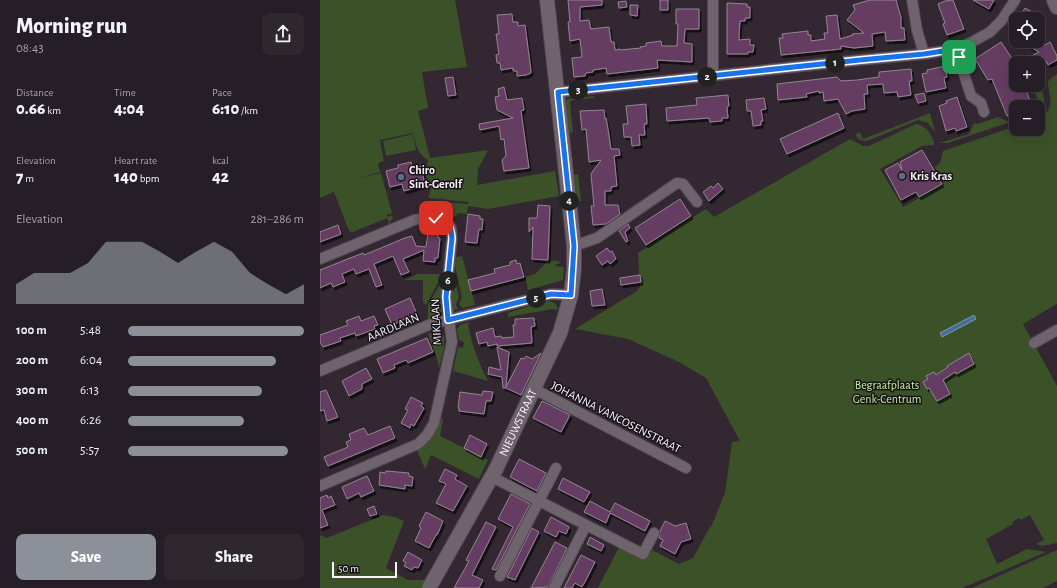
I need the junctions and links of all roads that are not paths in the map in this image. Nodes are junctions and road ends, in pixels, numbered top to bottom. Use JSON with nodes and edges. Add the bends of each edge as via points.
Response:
{"nodes":[{"id":1,"x":547,"y":0,"type":"edge"},
{"id":2,"x":713,"y":0,"type":"edge"},
{"id":3,"x":912,"y":0,"type":"edge"},
{"id":4,"x":1015,"y":0,"type":"edge"},
{"id":5,"x":1054,"y":0,"type":"edge"},
{"id":6,"x":1057,"y":7,"type":"edge"},
{"id":7,"x":956,"y":49,"type":"junction"},
{"id":8,"x":924,"y":54,"type":"junction"},
{"id":9,"x":713,"y":76,"type":"junction"},
{"id":10,"x":558,"y":92,"type":"junction"},
{"id":11,"x":984,"y":112,"type":"dead end"},
{"id":12,"x":697,"y":202,"type":"dead end"},
{"id":13,"x":574,"y":246,"type":"junction"},
{"id":14,"x":320,"y":259,"type":"edge"},
{"id":15,"x":571,"y":295,"type":"junction"},
{"id":16,"x":448,"y":320,"type":"junction"},
{"id":17,"x":1057,"y":330,"type":"edge"},
{"id":18,"x":1034,"y":343,"type":"dead end"},
{"id":19,"x":320,"y":371,"type":"edge"},
{"id":20,"x":534,"y":389,"type":"junction"},
{"id":21,"x":556,"y":468,"type":"dead end"},
{"id":22,"x":686,"y":468,"type":"dead end"},
{"id":23,"x":492,"y":477,"type":"junction"},
{"id":24,"x":320,"y":486,"type":"edge"},
{"id":25,"x":539,"y":501,"type":"junction"},
{"id":26,"x":586,"y":525,"type":"junction"},
{"id":27,"x":654,"y":533,"type":"dead end"},
{"id":28,"x":500,"y":576,"type":"dead end"},
{"id":29,"x":429,"y":588,"type":"edge"},
{"id":30,"x":554,"y":588,"type":"edge"}],
"edges":[{"from":1,"to":10,"type":"street","name":"NIEUWSTRAAT"},
{"from":2,"to":9,"type":"street"},
{"from":3,"to":8,"type":"street"},
{"from":4,"to":7,"type":"street","via":[[1002,20],[990,32]]},
{"from":5,"to":6,"type":"street"},
{"from":7,"to":8,"type":"street"},
{"from":7,"to":11,"type":"street","via":[[971,96],[981,103]]},
{"from":8,"to":9,"type":"street"},
{"from":9,"to":10,"type":"street"},
{"from":10,"to":13,"type":"street","name":"NIEUWSTRAAT"},
{"from":12,"to":13,"type":"street","via":[[683,184],[677,182],[597,238]]},
{"from":13,"to":15,"type":"street","name":"NIEUWSTRAAT"},
{"from":14,"to":16,"type":"street","name":"MIKLAAN","via":[[414,220],[436,218],[446,222],[451,228],[452,238],[446,297]]},
{"from":15,"to":16,"type":"street","name":"AARDLAAN","via":[[551,294]]},
{"from":15,"to":20,"type":"street","name":"NIEUWSTRAAT","via":[[560,333]]},
{"from":16,"to":19,"type":"street","name":"AARDLAAN","via":[[431,324]]},
{"from":16,"to":24,"type":"street","name":"MIKLAAN","via":[[452,342],[438,410],[427,435],[418,444]]},
{"from":17,"to":18,"type":"street"},
{"from":20,"to":22,"type":"street","name":"JOHANNA VANCOSENSTRAAT"},
{"from":20,"to":23,"type":"street","name":"NIEUWSTRAAT"},
{"from":21,"to":25,"type":"street"},
{"from":23,"to":25,"type":"street"},
{"from":23,"to":29,"type":"street","name":"NIEUWSTRAAT"},
{"from":25,"to":26,"type":"street"},
{"from":25,"to":28,"type":"street"},
{"from":26,"to":27,"type":"street","via":[[643,554]]},
{"from":26,"to":30,"type":"street"}]}
